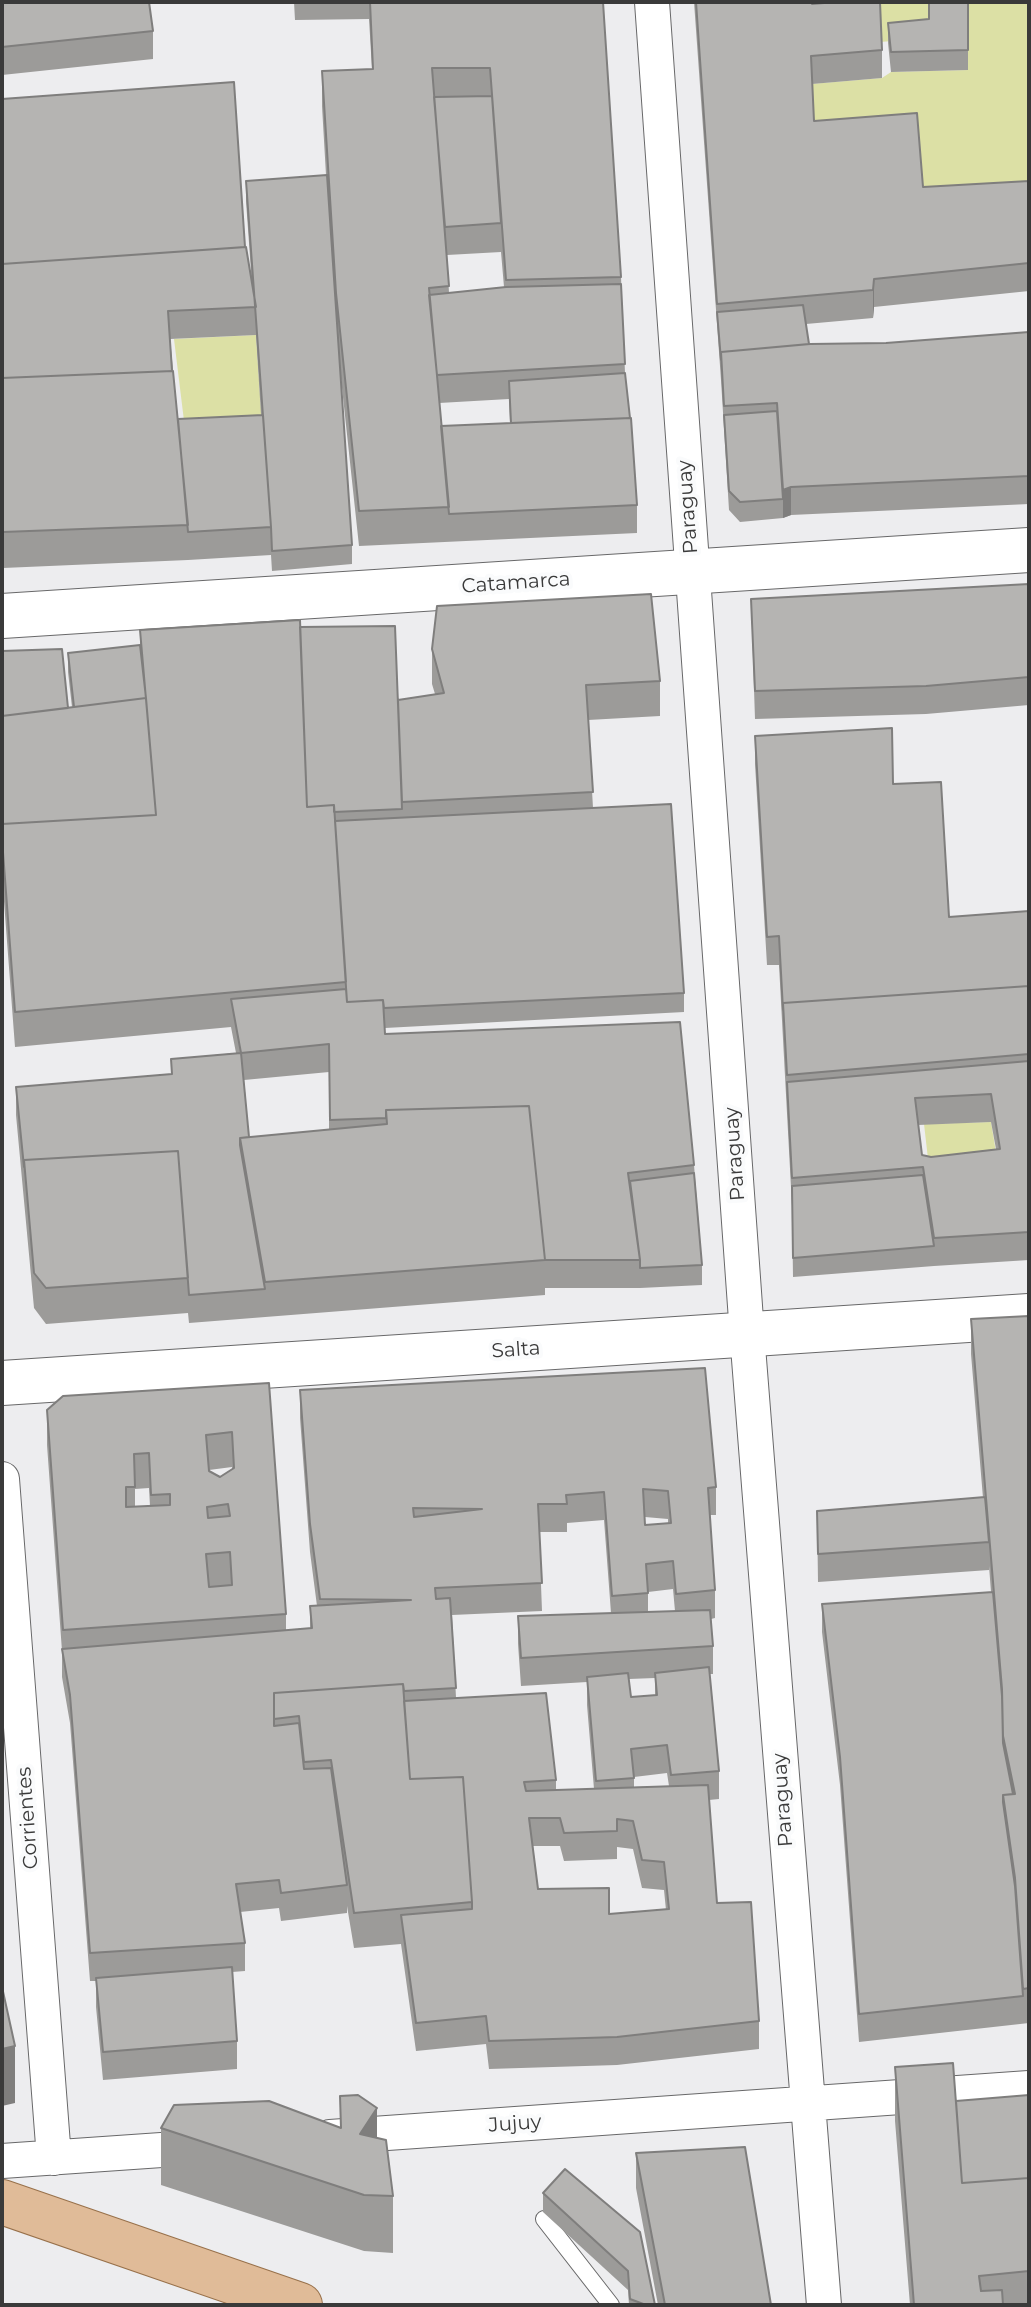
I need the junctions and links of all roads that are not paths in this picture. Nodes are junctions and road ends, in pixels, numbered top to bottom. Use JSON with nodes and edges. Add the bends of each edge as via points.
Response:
{"nodes":[{"id":1,"x":652,"y":2,"type":"edge"},
{"id":2,"x":1029,"y":550,"type":"edge"},
{"id":3,"x":693,"y":572,"type":"junction"},
{"id":4,"x":2,"y":616,"type":"edge"},
{"id":5,"x":1029,"y":1316,"type":"edge"},
{"id":6,"x":747,"y":1334,"type":"junction"},
{"id":7,"x":2,"y":1383,"type":"edge"},
{"id":8,"x":2,"y":1479,"type":"edge"},
{"id":9,"x":1029,"y":2088,"type":"edge"},
{"id":10,"x":807,"y":2102,"type":"junction"},
{"id":11,"x":305,"y":2139,"type":"edge"},
{"id":12,"x":242,"y":2144,"type":"edge"},
{"id":13,"x":54,"y":2158,"type":"junction"},
{"id":14,"x":2,"y":2161,"type":"edge"},
{"id":15,"x":2,"y":2202,"type":"edge"},
{"id":16,"x":544,"y":2219,"type":"dead end"},
{"id":17,"x":300,"y":2305,"type":"edge"},
{"id":18,"x":611,"y":2305,"type":"edge"},
{"id":19,"x":824,"y":2305,"type":"edge"}],
"edges":[{"from":1,"to":3,"type":"street","name":"Paraguay"},
{"from":2,"to":3,"type":"main road","name":"Catamarca"},
{"from":3,"to":4,"type":"main road","name":"Catamarca"},
{"from":3,"to":6,"type":"street","name":"Paraguay"},
{"from":5,"to":6,"type":"main road","name":"Salta"},
{"from":6,"to":7,"type":"main road","name":"Salta"},
{"from":6,"to":10,"type":"street","name":"Paraguay"},
{"from":8,"to":13,"type":"street","name":"Corrientes"},
{"from":9,"to":10,"type":"street","name":"Jujuy"},
{"from":10,"to":11,"type":"street","name":"Jujuy"},
{"from":10,"to":19,"type":"street","name":"Paraguay"},
{"from":12,"to":13,"type":"street"},
{"from":13,"to":14,"type":"street"},
{"from":15,"to":17,"type":"main road"},
{"from":16,"to":18,"type":"lane"}]}
